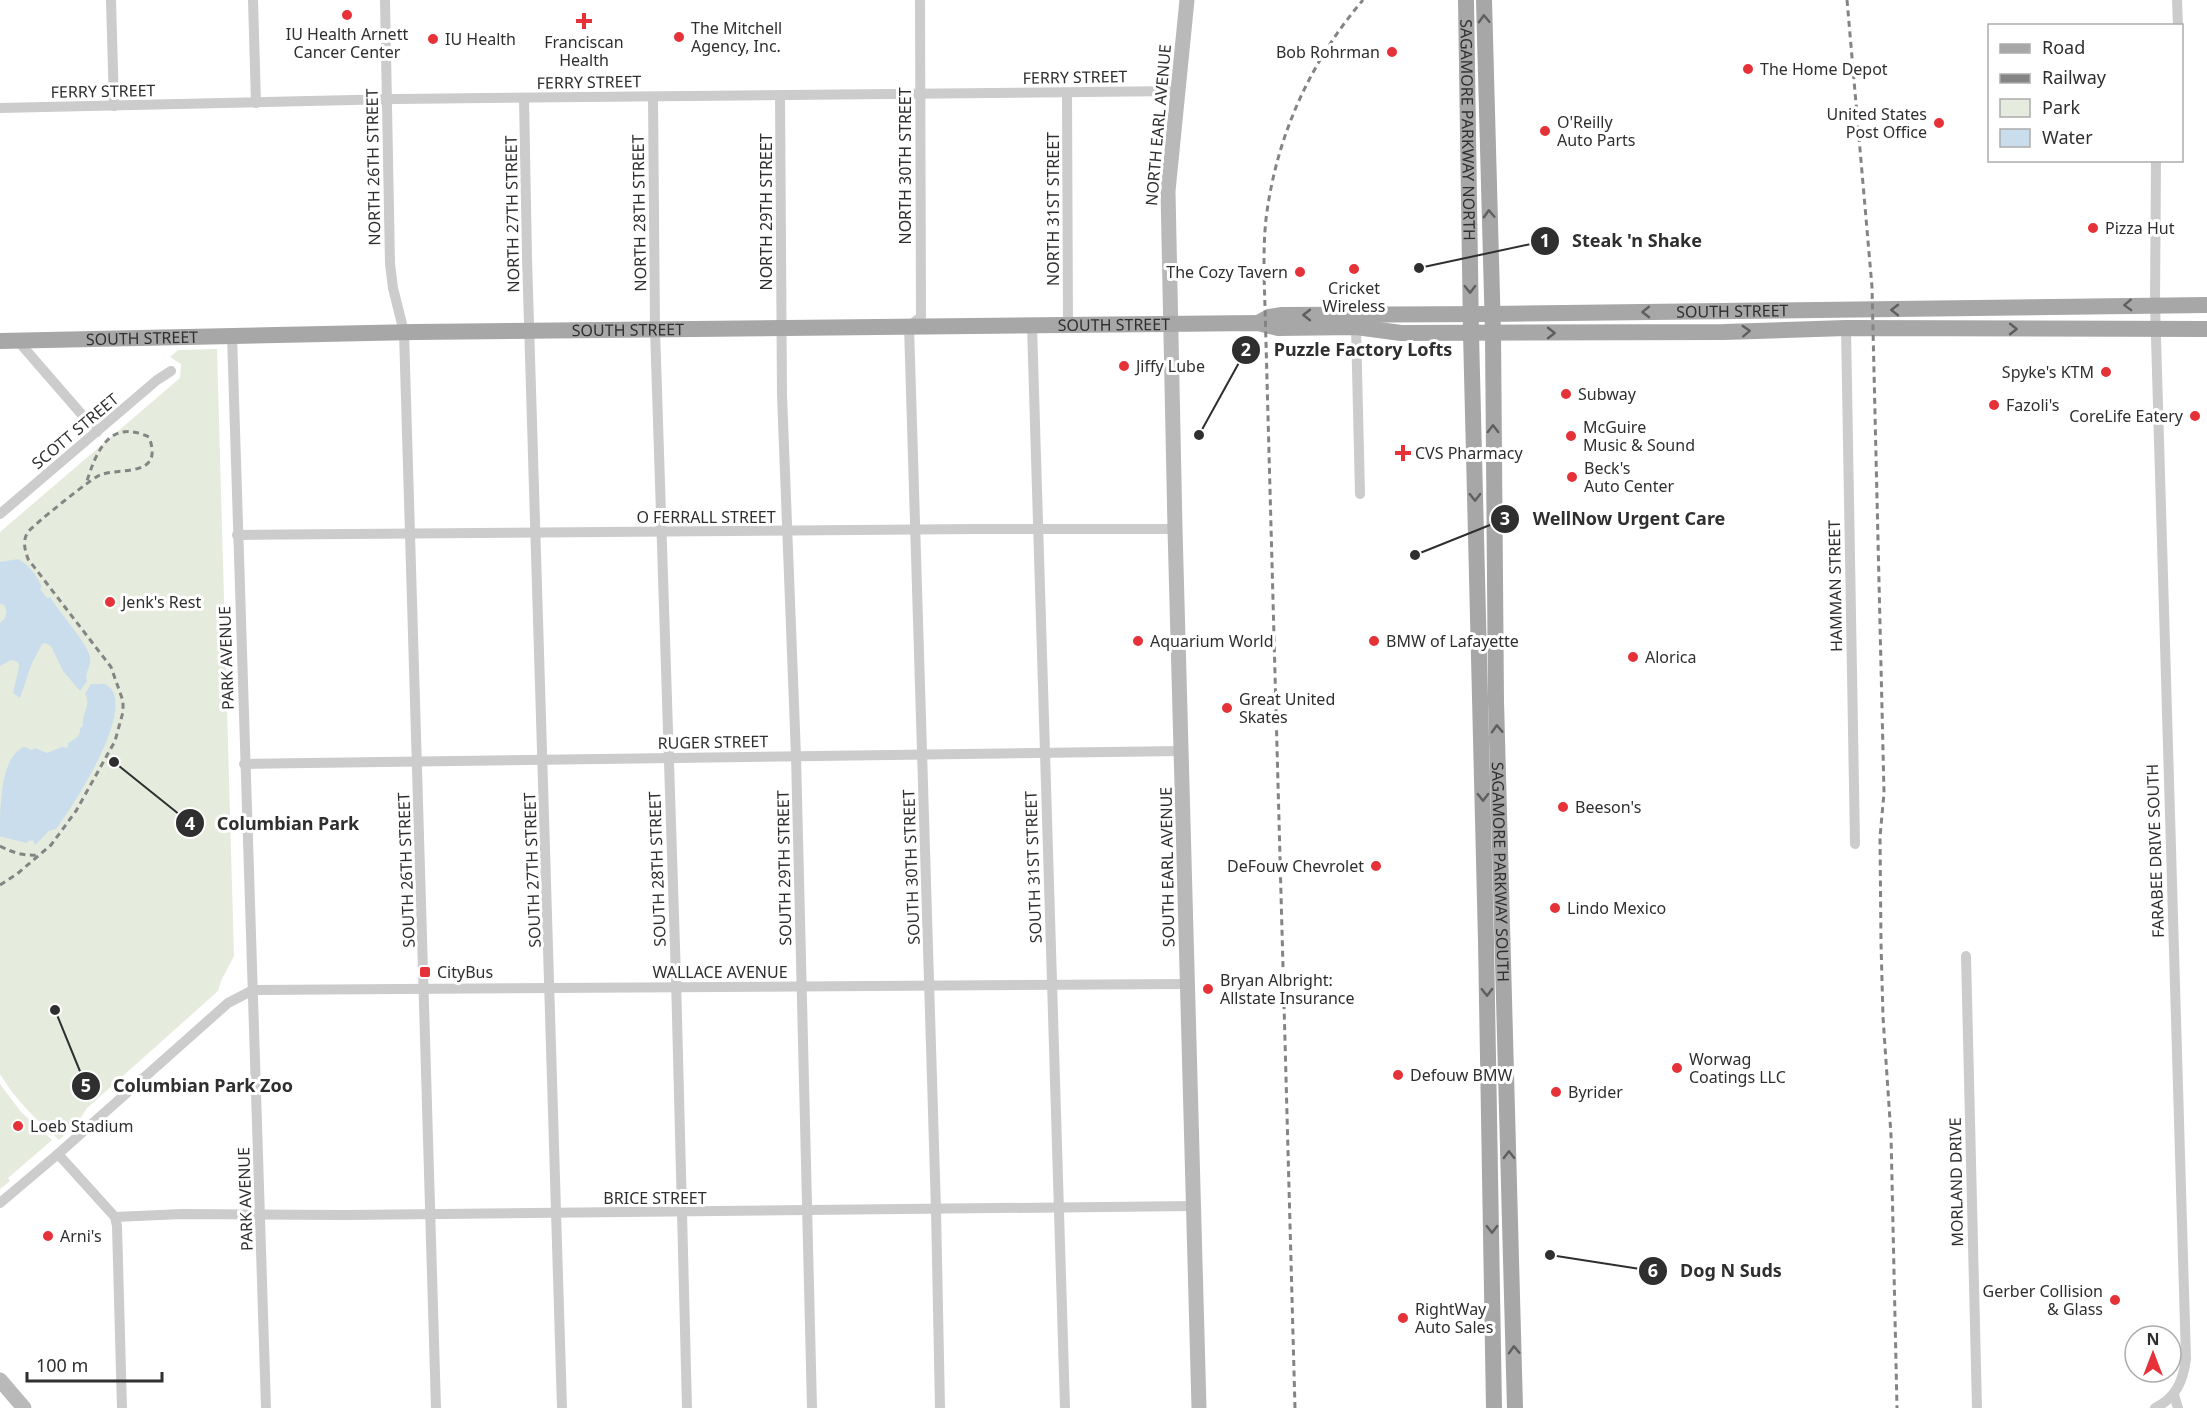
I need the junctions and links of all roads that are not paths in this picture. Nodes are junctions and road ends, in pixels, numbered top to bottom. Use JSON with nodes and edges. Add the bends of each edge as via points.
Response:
{"nodes":[{"id":1,"x":111,"y":0,"type":"edge"},
{"id":2,"x":253,"y":0,"type":"edge"},
{"id":3,"x":385,"y":0,"type":"edge"},
{"id":4,"x":920,"y":0,"type":"edge"},
{"id":5,"x":1186,"y":0,"type":"edge"},
{"id":6,"x":1466,"y":0,"type":"edge"},
{"id":7,"x":1484,"y":0,"type":"edge"},
{"id":8,"x":2177,"y":0,"type":"edge"},
{"id":9,"x":2178,"y":24,"type":"edge"},
{"id":10,"x":1178,"y":91,"type":"junction"},
{"id":11,"x":1068,"y":93,"type":"junction"},
{"id":12,"x":920,"y":94,"type":"junction"},
{"id":13,"x":780,"y":95,"type":"junction"},
{"id":14,"x":653,"y":97,"type":"junction"},
{"id":15,"x":524,"y":98,"type":"junction"},
{"id":16,"x":387,"y":99,"type":"junction"},
{"id":17,"x":256,"y":103,"type":"junction"},
{"id":18,"x":114,"y":106,"type":"junction"},
{"id":19,"x":0,"y":108,"type":"edge"},
{"id":20,"x":2156,"y":162,"type":"edge"},
{"id":21,"x":2155,"y":304,"type":"junction"},
{"id":22,"x":2207,"y":305,"type":"edge"},
{"id":23,"x":1954,"y":309,"type":"junction"},
{"id":24,"x":1492,"y":314,"type":"junction"},
{"id":25,"x":1470,"y":315,"type":"junction"},
{"id":26,"x":1258,"y":323,"type":"junction"},
{"id":27,"x":1171,"y":325,"type":"junction"},
{"id":28,"x":909,"y":326,"type":"junction"},
{"id":29,"x":1032,"y":326,"type":"junction"},
{"id":30,"x":1068,"y":326,"type":"junction"},
{"id":31,"x":1356,"y":327,"type":"junction"},
{"id":32,"x":782,"y":328,"type":"junction"},
{"id":33,"x":1846,"y":328,"type":"junction"},
{"id":34,"x":655,"y":329,"type":"junction"},
{"id":35,"x":1955,"y":329,"type":"junction"},
{"id":36,"x":2156,"y":329,"type":"junction"},
{"id":37,"x":2207,"y":329,"type":"edge"},
{"id":38,"x":529,"y":330,"type":"junction"},
{"id":39,"x":404,"y":332,"type":"junction"},
{"id":40,"x":1471,"y":333,"type":"junction"},
{"id":41,"x":1493,"y":333,"type":"junction"},
{"id":42,"x":232,"y":335,"type":"junction"},
{"id":43,"x":0,"y":341,"type":"edge"},
{"id":44,"x":18,"y":341,"type":"junction"},
{"id":45,"x":171,"y":371,"type":"dead end"},
{"id":46,"x":97,"y":432,"type":"junction"},
{"id":47,"x":1360,"y":495,"type":"dead end"},
{"id":48,"x":0,"y":514,"type":"edge"},
{"id":49,"x":915,"y":530,"type":"junction"},
{"id":50,"x":1175,"y":530,"type":"junction"},
{"id":51,"x":787,"y":531,"type":"junction"},
{"id":52,"x":1038,"y":531,"type":"junction"},
{"id":53,"x":662,"y":532,"type":"junction"},
{"id":54,"x":410,"y":533,"type":"junction"},
{"id":55,"x":536,"y":533,"type":"junction"},
{"id":56,"x":237,"y":535,"type":"junction"},
{"id":57,"x":1182,"y":751,"type":"junction"},
{"id":58,"x":1045,"y":753,"type":"junction"},
{"id":59,"x":923,"y":754,"type":"junction"},
{"id":60,"x":796,"y":756,"type":"junction"},
{"id":61,"x":668,"y":757,"type":"junction"},
{"id":62,"x":543,"y":759,"type":"junction"},
{"id":63,"x":417,"y":761,"type":"junction"},
{"id":64,"x":244,"y":764,"type":"junction"},
{"id":65,"x":1855,"y":844,"type":"dead end"},
{"id":66,"x":1966,"y":956,"type":"dead end"},
{"id":67,"x":253,"y":984,"type":"junction"},
{"id":68,"x":1188,"y":984,"type":"junction"},
{"id":69,"x":1052,"y":985,"type":"junction"},
{"id":70,"x":802,"y":986,"type":"junction"},
{"id":71,"x":929,"y":986,"type":"junction"},
{"id":72,"x":550,"y":987,"type":"junction"},
{"id":73,"x":676,"y":987,"type":"junction"},
{"id":74,"x":425,"y":988,"type":"junction"},
{"id":75,"x":58,"y":1154,"type":"junction"},
{"id":76,"x":0,"y":1203,"type":"edge"},
{"id":77,"x":1194,"y":1206,"type":"junction"},
{"id":78,"x":1059,"y":1209,"type":"junction"},
{"id":79,"x":936,"y":1210,"type":"junction"},
{"id":80,"x":808,"y":1211,"type":"junction"},
{"id":81,"x":681,"y":1212,"type":"junction"},
{"id":82,"x":261,"y":1214,"type":"junction"},
{"id":83,"x":558,"y":1214,"type":"junction"},
{"id":84,"x":431,"y":1215,"type":"junction"},
{"id":85,"x":115,"y":1217,"type":"junction"},
{"id":86,"x":0,"y":1380,"type":"edge"},
{"id":87,"x":2174,"y":1395,"type":"junction"},
{"id":88,"x":24,"y":1408,"type":"edge"},
{"id":89,"x":122,"y":1408,"type":"edge"},
{"id":90,"x":266,"y":1408,"type":"edge"},
{"id":91,"x":436,"y":1408,"type":"edge"},
{"id":92,"x":562,"y":1408,"type":"edge"},
{"id":93,"x":687,"y":1408,"type":"edge"},
{"id":94,"x":812,"y":1408,"type":"edge"},
{"id":95,"x":939,"y":1408,"type":"edge"},
{"id":96,"x":1065,"y":1408,"type":"edge"},
{"id":97,"x":1199,"y":1408,"type":"edge"},
{"id":98,"x":1494,"y":1408,"type":"edge"},
{"id":99,"x":1515,"y":1408,"type":"edge"},
{"id":100,"x":1977,"y":1408,"type":"edge"},
{"id":101,"x":2155,"y":1408,"type":"edge"},
{"id":102,"x":2178,"y":1408,"type":"edge"}],
"edges":[{"from":1,"to":18,"type":"street"},
{"from":2,"to":17,"type":"street"},
{"from":3,"to":16,"type":"street","name":"NORTH 26TH STREET"},
{"from":4,"to":12,"type":"street","name":"NORTH 30TH STREET"},
{"from":5,"to":10,"type":"street","name":"NORTH EARL AVENUE"},
{"from":6,"to":25,"type":"main road","name":"SAGAMORE PARKWAY NORTH","one_way":true},
{"from":24,"to":7,"type":"main road","name":"SAGAMORE PARKWAY NORTH","one_way":true},
{"from":8,"to":9,"type":"street"},
{"from":10,"to":11,"type":"street","name":"FERRY STREET"},
{"from":10,"to":27,"type":"street","name":"NORTH EARL AVENUE","via":[[1168,191]]},
{"from":11,"to":12,"type":"street","name":"FERRY STREET"},
{"from":11,"to":30,"type":"street","name":"NORTH 31ST STREET"},
{"from":12,"to":13,"type":"street","name":"FERRY STREET"},
{"from":12,"to":28,"type":"street","name":"NORTH 30TH STREET","via":[[921,317]]},
{"from":13,"to":14,"type":"street","name":"FERRY STREET"},
{"from":13,"to":32,"type":"street","name":"NORTH 29TH STREET"},
{"from":14,"to":15,"type":"street","name":"FERRY STREET"},
{"from":14,"to":34,"type":"street","name":"NORTH 28TH STREET"},
{"from":15,"to":16,"type":"street","name":"FERRY STREET"},
{"from":15,"to":38,"type":"street","name":"NORTH 27TH STREET"},
{"from":16,"to":17,"type":"street","name":"FERRY STREET"},
{"from":16,"to":39,"type":"street","name":"NORTH 26TH STREET","via":[[390,264]]},
{"from":17,"to":18,"type":"street","name":"FERRY STREET"},
{"from":18,"to":19,"type":"street","name":"FERRY STREET"},
{"from":20,"to":21,"type":"street","name":"FARABEE DRIVE SOUTH"},
{"from":21,"to":22,"type":"main road","name":"SOUTH STREET"},
{"from":21,"to":23,"type":"main road","name":"SOUTH STREET","one_way":true},
{"from":21,"to":36,"type":"street","name":"FARABEE DRIVE SOUTH"},
{"from":23,"to":24,"type":"main road","name":"SOUTH STREET","one_way":true},
{"from":23,"to":35,"type":"main road"},
{"from":24,"to":25,"type":"main road","name":"SOUTH STREET"},
{"from":24,"to":41,"type":"main road","name":"SAGAMORE PARKWAY NORTH"},
{"from":25,"to":26,"type":"main road","name":"SOUTH STREET","one_way":true,"via":[[1276,315]]},
{"from":25,"to":40,"type":"main road","name":"SAGAMORE PARKWAY NORTH"},
{"from":26,"to":27,"type":"main road","name":"SOUTH STREET"},
{"from":26,"to":31,"type":"main road","name":"SOUTH STREET","via":[[1278,328]]},
{"from":27,"to":30,"type":"main road","name":"SOUTH STREET"},
{"from":27,"to":50,"type":"street","name":"SOUTH EARL AVENUE"},
{"from":28,"to":29,"type":"main road","name":"SOUTH STREET"},
{"from":28,"to":32,"type":"main road","name":"SOUTH STREET"},
{"from":28,"to":49,"type":"street","name":"SOUTH 30TH STREET"},
{"from":29,"to":30,"type":"main road","name":"SOUTH STREET"},
{"from":29,"to":52,"type":"street","name":"SOUTH 31ST STREET"},
{"from":31,"to":40,"type":"main road","name":"SOUTH STREET","via":[[1401,333]]},
{"from":31,"to":47,"type":"street"},
{"from":32,"to":34,"type":"main road","name":"SOUTH STREET"},
{"from":32,"to":51,"type":"street","name":"SOUTH 29TH STREET"},
{"from":33,"to":35,"type":"main road","name":"SOUTH STREET"},
{"from":41,"to":33,"type":"main road","name":"SOUTH STREET","one_way":true},
{"from":33,"to":65,"type":"street","name":"HAMMAN STREET"},
{"from":34,"to":38,"type":"main road","name":"SOUTH STREET"},
{"from":34,"to":53,"type":"street","name":"SOUTH 28TH STREET"},
{"from":35,"to":36,"type":"main road","name":"SOUTH STREET","one_way":true},
{"from":36,"to":37,"type":"main road","name":"SOUTH STREET"},
{"from":36,"to":87,"type":"street","name":"FARABEE DRIVE SOUTH","via":[[2186,1359]]},
{"from":38,"to":39,"type":"main road","name":"SOUTH STREET"},
{"from":38,"to":55,"type":"street","name":"SOUTH 27TH STREET"},
{"from":39,"to":42,"type":"main road","name":"SOUTH STREET"},
{"from":39,"to":54,"type":"street","name":"SOUTH 26TH STREET"},
{"from":40,"to":41,"type":"main road","name":"SOUTH STREET"},
{"from":40,"to":98,"type":"main road","name":"SAGAMORE PARKWAY SOUTH","one_way":true},
{"from":99,"to":41,"type":"main road","name":"SAGAMORE PARKWAY SOUTH","one_way":true,"via":[[1496,701]]},
{"from":42,"to":44,"type":"main road","name":"SOUTH STREET"},
{"from":42,"to":56,"type":"street","name":"PARK AVENUE"},
{"from":43,"to":44,"type":"main road","name":"SOUTH STREET"},
{"from":44,"to":46,"type":"street"},
{"from":45,"to":46,"type":"street","name":"SCOTT STREET"},
{"from":46,"to":48,"type":"street","name":"SCOTT STREET"},
{"from":49,"to":51,"type":"street","name":"O FERRALL STREET"},
{"from":49,"to":52,"type":"street","name":"O FERRALL STREET"},
{"from":49,"to":59,"type":"street","name":"SOUTH 30TH STREET"},
{"from":50,"to":52,"type":"street","name":"O FERRALL STREET"},
{"from":50,"to":57,"type":"street","name":"SOUTH EARL AVENUE"},
{"from":51,"to":53,"type":"street","name":"O FERRALL STREET"},
{"from":51,"to":60,"type":"street","name":"SOUTH 29TH STREET"},
{"from":52,"to":58,"type":"street","name":"SOUTH 31ST STREET"},
{"from":53,"to":55,"type":"street","name":"O FERRALL STREET"},
{"from":53,"to":61,"type":"street","name":"SOUTH 28TH STREET"},
{"from":54,"to":55,"type":"street","name":"O FERRALL STREET"},
{"from":54,"to":56,"type":"street","name":"O FERRALL STREET"},
{"from":54,"to":63,"type":"street","name":"SOUTH 26TH STREET"},
{"from":55,"to":62,"type":"street","name":"SOUTH 27TH STREET"},
{"from":56,"to":64,"type":"street","name":"PARK AVENUE"},
{"from":57,"to":58,"type":"street","name":"RUGER STREET"},
{"from":57,"to":68,"type":"street","name":"SOUTH EARL AVENUE"},
{"from":58,"to":59,"type":"street","name":"RUGER STREET"},
{"from":58,"to":69,"type":"street","name":"SOUTH 31ST STREET"},
{"from":59,"to":60,"type":"street","name":"RUGER STREET"},
{"from":59,"to":71,"type":"street","name":"SOUTH 30TH STREET"},
{"from":60,"to":61,"type":"street","name":"RUGER STREET"},
{"from":60,"to":70,"type":"street","name":"SOUTH 29TH STREET"},
{"from":61,"to":62,"type":"street","name":"RUGER STREET"},
{"from":61,"to":73,"type":"street","name":"SOUTH 28TH STREET"},
{"from":62,"to":63,"type":"street","name":"RUGER STREET"},
{"from":62,"to":72,"type":"street","name":"SOUTH 27TH STREET"},
{"from":63,"to":64,"type":"street","name":"RUGER STREET"},
{"from":63,"to":74,"type":"street","name":"SOUTH 26TH STREET"},
{"from":64,"to":67,"type":"street","name":"PARK AVENUE"},
{"from":66,"to":100,"type":"street","name":"MORLAND DRIVE"},
{"from":67,"to":74,"type":"street","name":"WALLACE AVENUE"},
{"from":67,"to":75,"type":"street","name":"WALLACE AVENUE"},
{"from":67,"to":82,"type":"street","name":"PARK AVENUE"},
{"from":68,"to":69,"type":"street","name":"WALLACE AVENUE"},
{"from":68,"to":77,"type":"street","name":"SOUTH EARL AVENUE"},
{"from":69,"to":71,"type":"street","name":"WALLACE AVENUE"},
{"from":69,"to":78,"type":"street","name":"SOUTH 31ST STREET"},
{"from":70,"to":71,"type":"street","name":"WALLACE AVENUE"},
{"from":70,"to":73,"type":"street","name":"WALLACE AVENUE"},
{"from":70,"to":80,"type":"street","name":"SOUTH 29TH STREET"},
{"from":71,"to":79,"type":"street","name":"SOUTH 30TH STREET"},
{"from":72,"to":73,"type":"street","name":"WALLACE AVENUE"},
{"from":72,"to":74,"type":"street","name":"WALLACE AVENUE"},
{"from":72,"to":83,"type":"street","name":"SOUTH 27TH STREET"},
{"from":73,"to":81,"type":"street","name":"SOUTH 28TH STREET"},
{"from":74,"to":84,"type":"street","name":"SOUTH 26TH STREET"},
{"from":75,"to":76,"type":"street","name":"WALLACE AVENUE"},
{"from":75,"to":85,"type":"street"},
{"from":77,"to":78,"type":"street","name":"BRICE STREET"},
{"from":77,"to":97,"type":"street","name":"SOUTH EARL AVENUE"},
{"from":78,"to":79,"type":"street","name":"BRICE STREET"},
{"from":78,"to":96,"type":"street","name":"SOUTH 31ST STREET"},
{"from":79,"to":80,"type":"street","name":"BRICE STREET"},
{"from":79,"to":95,"type":"street","name":"SOUTH 30TH STREET"},
{"from":80,"to":81,"type":"street","name":"BRICE STREET"},
{"from":80,"to":94,"type":"street","name":"SOUTH 29TH STREET"},
{"from":81,"to":83,"type":"street","name":"BRICE STREET"},
{"from":81,"to":93,"type":"street","name":"SOUTH 28TH STREET"},
{"from":82,"to":84,"type":"street","name":"BRICE STREET"},
{"from":82,"to":85,"type":"street","name":"BRICE STREET"},
{"from":82,"to":90,"type":"street","name":"PARK AVENUE"},
{"from":83,"to":84,"type":"street","name":"BRICE STREET"},
{"from":83,"to":92,"type":"street","name":"SOUTH 27TH STREET"},
{"from":84,"to":91,"type":"street","name":"SOUTH 26TH STREET"},
{"from":85,"to":89,"type":"street"},
{"from":86,"to":88,"type":"street"},
{"from":87,"to":101,"type":"street"},
{"from":87,"to":102,"type":"street"}]}
